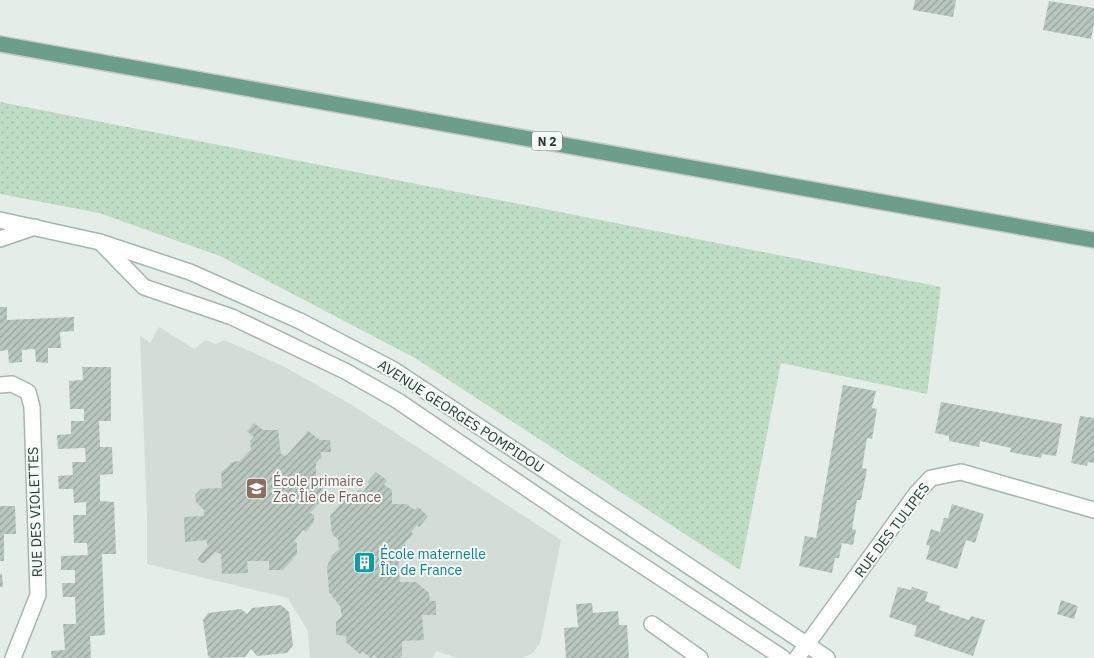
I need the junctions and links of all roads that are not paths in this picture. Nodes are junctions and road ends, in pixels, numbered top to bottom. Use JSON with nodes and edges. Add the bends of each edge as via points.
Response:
{"nodes":[{"id":1,"x":0,"y":44,"type":"edge"},
{"id":2,"x":0,"y":220,"type":"edge"},
{"id":3,"x":35,"y":227,"type":"junction"},
{"id":4,"x":0,"y":239,"type":"edge"},
{"id":5,"x":1094,"y":240,"type":"edge"},
{"id":6,"x":100,"y":242,"type":"junction"},
{"id":7,"x":0,"y":385,"type":"edge"},
{"id":8,"x":1094,"y":510,"type":"edge"},
{"id":9,"x":652,"y":624,"type":"dead end"},
{"id":10,"x":807,"y":645,"type":"junction"},
{"id":11,"x":13,"y":658,"type":"edge"},
{"id":12,"x":700,"y":658,"type":"edge"},
{"id":13,"x":783,"y":658,"type":"edge"},
{"id":14,"x":797,"y":658,"type":"edge"},
{"id":15,"x":827,"y":658,"type":"edge"}],
"edges":[{"from":1,"to":5,"type":"main road","number":"N 2"},
{"from":2,"to":3,"type":"main road","name":"AVENUE GEORGES POMPIDOU"},
{"from":3,"to":4,"type":"main road"},
{"from":3,"to":6,"type":"main road","name":"AVENUE GEORGES POMPIDOU"},
{"from":6,"to":10,"type":"main road","name":"AVENUE GEORGES POMPIDOU","via":[[190,272],[300,321],[394,370]]},
{"from":6,"to":13,"type":"main road","via":[[144,287],[232,317],[398,400]]},
{"from":7,"to":11,"type":"main road","name":"RUE DES VIOLETTES","via":[[12,384],[28,392],[32,407],[38,595]]},
{"from":8,"to":10,"type":"main road","name":"RUE DES TULIPES","via":[[961,472],[931,478],[916,494]]},
{"from":9,"to":12,"type":"main road"},
{"from":10,"to":14,"type":"main road","name":"RUE DES TULIPES"},
{"from":10,"to":15,"type":"main road","name":"AVENUE GEORGES POMPIDOU"}]}
